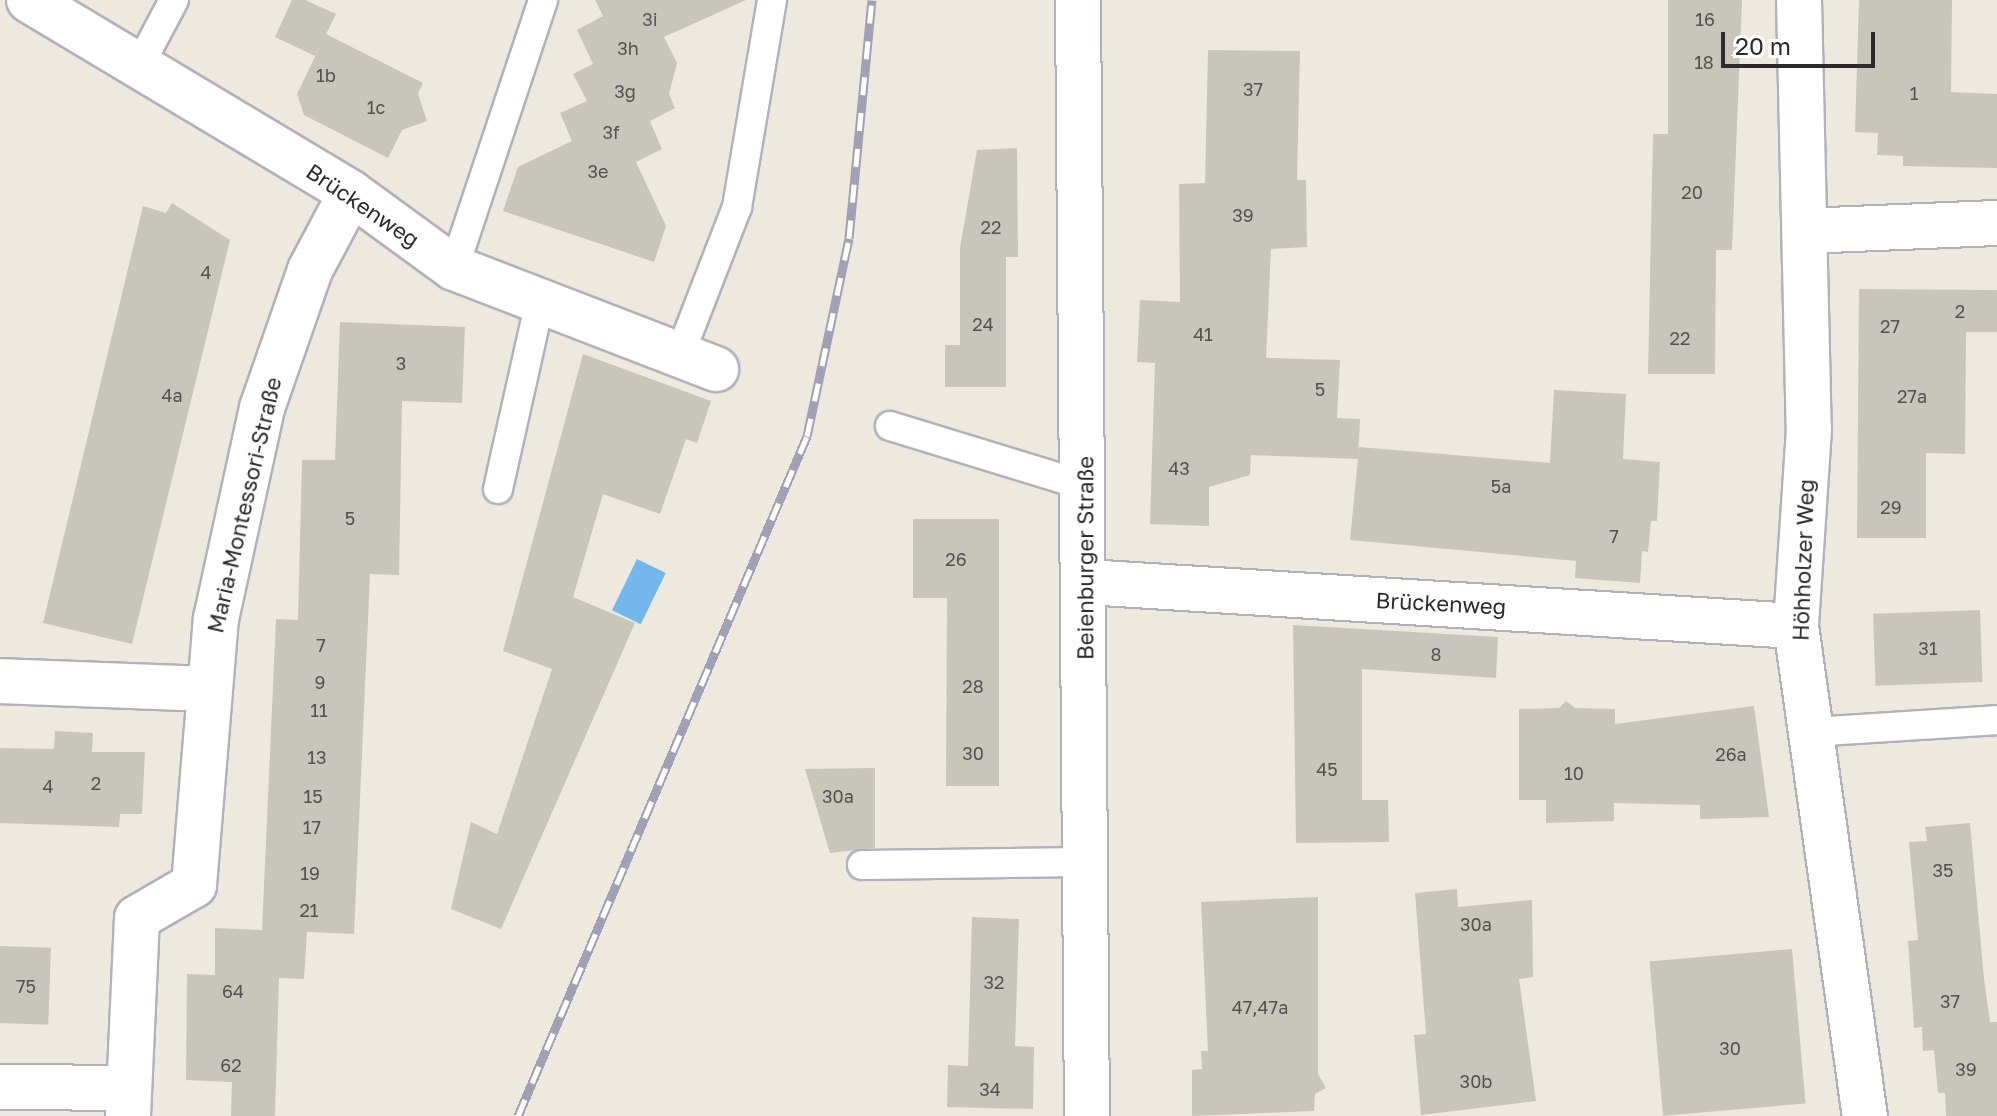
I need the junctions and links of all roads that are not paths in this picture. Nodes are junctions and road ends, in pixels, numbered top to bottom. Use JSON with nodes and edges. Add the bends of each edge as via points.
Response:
{"nodes":[{"id":1,"x":29,"y":0,"type":"edge"},
{"id":2,"x":174,"y":0,"type":"edge"},
{"id":3,"x":543,"y":0,"type":"edge"},
{"id":4,"x":772,"y":0,"type":"edge"},
{"id":5,"x":1078,"y":0,"type":"edge"},
{"id":6,"x":1799,"y":0,"type":"edge"},
{"id":7,"x":139,"y":66,"type":"junction"},
{"id":8,"x":351,"y":193,"type":"junction"},
{"id":9,"x":1997,"y":223,"type":"edge"},
{"id":10,"x":1805,"y":231,"type":"junction"},
{"id":11,"x":454,"y":268,"type":"junction"},
{"id":12,"x":540,"y":301,"type":"junction"},
{"id":13,"x":698,"y":362,"type":"joint"},
{"id":14,"x":890,"y":426,"type":"dead end"},
{"id":15,"x":1086,"y":486,"type":"junction"},
{"id":16,"x":498,"y":489,"type":"dead end"},
{"id":17,"x":1086,"y":582,"type":"junction"},
{"id":18,"x":1796,"y":626,"type":"junction"},
{"id":19,"x":0,"y":681,"type":"edge"},
{"id":20,"x":207,"y":689,"type":"junction"},
{"id":21,"x":1997,"y":720,"type":"edge"},
{"id":22,"x":1812,"y":732,"type":"junction"},
{"id":23,"x":1085,"y":862,"type":"junction"},
{"id":24,"x":862,"y":865,"type":"dead end"},
{"id":25,"x":0,"y":1087,"type":"edge"},
{"id":26,"x":129,"y":1102,"type":"edge"},
{"id":27,"x":1087,"y":1116,"type":"edge"},
{"id":28,"x":1865,"y":1116,"type":"edge"}],
"edges":[{"from":1,"to":7,"type":"street","name":"Brückenweg"},
{"from":2,"to":7,"type":"lane"},
{"from":3,"to":11,"type":"lane"},
{"from":4,"to":13,"type":"lane","via":[[737,207]]},
{"from":5,"to":15,"type":"street","name":"Beienburger Straße"},
{"from":6,"to":10,"type":"street","name":"Höhholzer Weg"},
{"from":7,"to":8,"type":"street","name":"Brückenweg"},
{"from":8,"to":11,"type":"street","name":"Brückenweg"},
{"from":8,"to":20,"type":"street","name":"Maria-Montessori-Straße","via":[[310,270],[262,408],[216,619]]},
{"from":9,"to":10,"type":"street"},
{"from":10,"to":18,"type":"street","name":"Höhholzer Weg","via":[[1809,429]]},
{"from":11,"to":12,"type":"street","name":"Brückenweg"},
{"from":12,"to":13,"type":"street","name":"Brückenweg"},
{"from":12,"to":16,"type":"lane"},
{"from":14,"to":15,"type":"lane"},
{"from":15,"to":17,"type":"street","name":"Beienburger Straße"},
{"from":17,"to":18,"type":"street","name":"Brückenweg"},
{"from":17,"to":23,"type":"street","name":"Beienburger Straße"},
{"from":18,"to":22,"type":"street","name":"Höhholzer Weg"},
{"from":19,"to":20,"type":"street"},
{"from":20,"to":26,"type":"street","name":"Maria-Montessori-Straße","via":[[194,885],[137,918]]},
{"from":21,"to":22,"type":"lane"},
{"from":22,"to":28,"type":"street","name":"Höhholzer Weg"},
{"from":23,"to":24,"type":"lane"},
{"from":23,"to":27,"type":"street","name":"Beienburger Straße"},
{"from":25,"to":26,"type":"street"}]}
